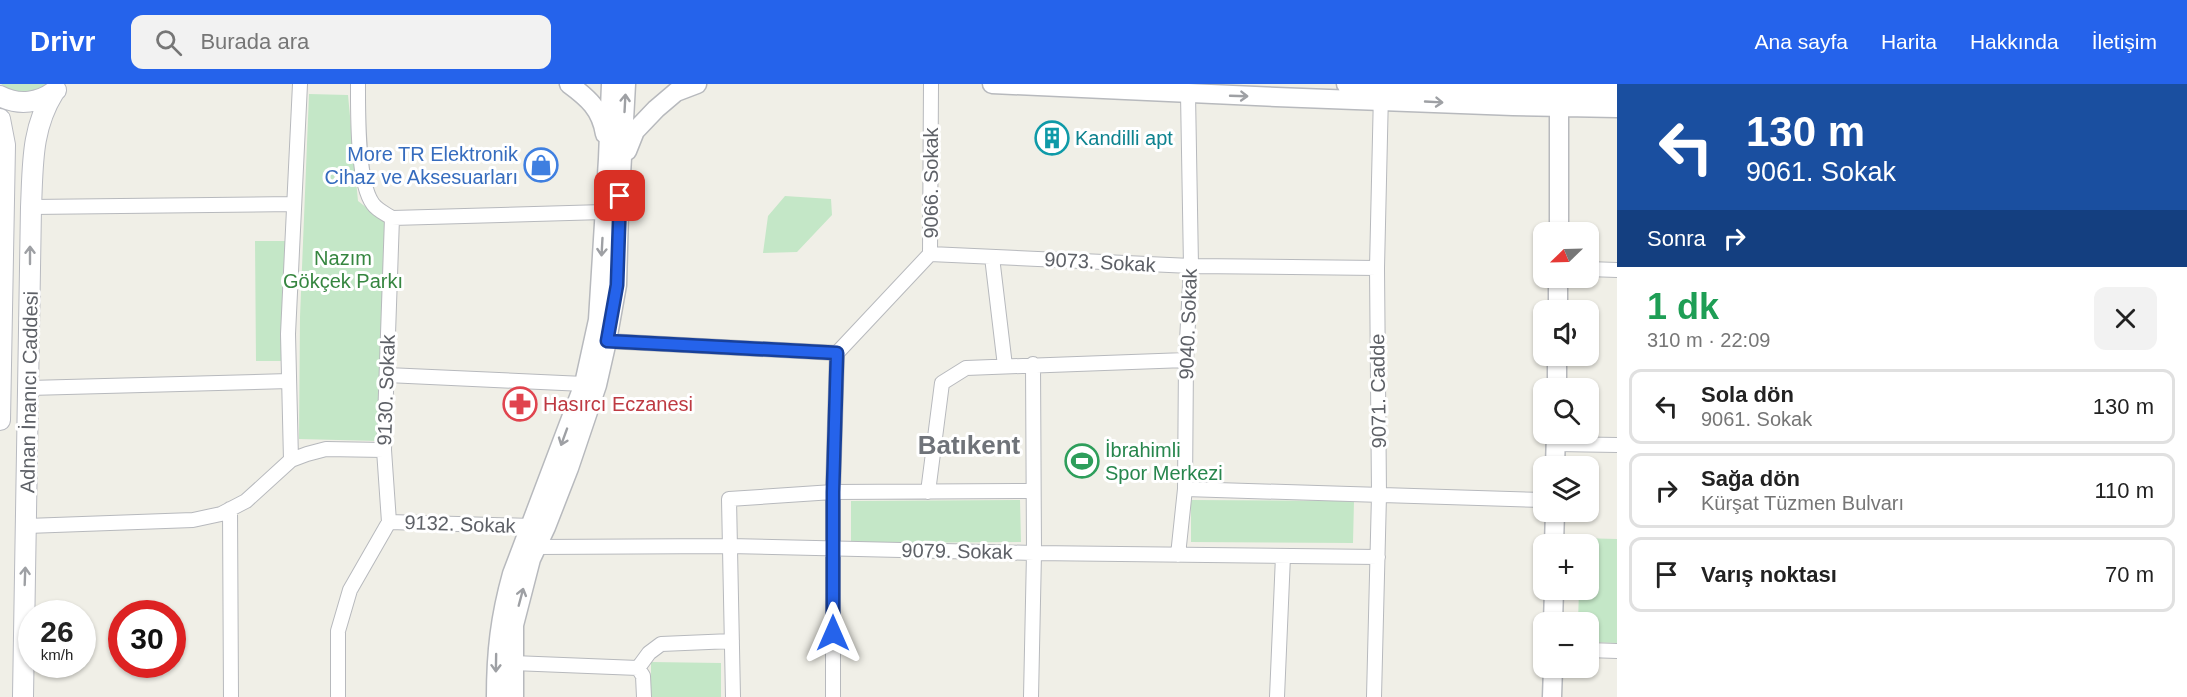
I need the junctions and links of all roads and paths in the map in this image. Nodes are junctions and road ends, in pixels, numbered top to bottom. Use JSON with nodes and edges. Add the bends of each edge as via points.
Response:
{"nodes":[{"id":1,"x":300,"y":84,"type":"edge"},
{"id":2,"x":358,"y":84,"type":"edge"},
{"id":3,"x":569,"y":84,"type":"edge"},
{"id":4,"x":611,"y":84,"type":"edge"},
{"id":5,"x":626,"y":84,"type":"edge"},
{"id":6,"x":698,"y":84,"type":"edge"},
{"id":7,"x":931,"y":84,"type":"edge"},
{"id":8,"x":992,"y":84,"type":"edge"},
{"id":9,"x":1346,"y":84,"type":"edge"},
{"id":10,"x":61,"y":86,"type":"edge"},
{"id":11,"x":1381,"y":90,"type":"edge"},
{"id":12,"x":1617,"y":92,"type":"edge"},
{"id":13,"x":1188,"y":94,"type":"junction"},
{"id":14,"x":1559,"y":94,"type":"edge"},
{"id":15,"x":0,"y":96,"type":"edge"},
{"id":16,"x":1617,"y":108,"type":"edge"},
{"id":17,"x":0,"y":119,"type":"edge"},
{"id":18,"x":615,"y":161,"type":"junction"},
{"id":19,"x":294,"y":204,"type":"junction"},
{"id":20,"x":30,"y":207,"type":"junction"},
{"id":21,"x":604,"y":212,"type":"junction"},
{"id":22,"x":392,"y":218,"type":"junction"},
{"id":23,"x":1559,"y":222,"type":"edge"},
{"id":24,"x":930,"y":254,"type":"junction"},
{"id":25,"x":992,"y":257,"type":"junction"},
{"id":26,"x":2,"y":258,"type":"edge"},
{"id":27,"x":1191,"y":266,"type":"junction"},
{"id":28,"x":1377,"y":268,"type":"junction"},
{"id":29,"x":1599,"y":269,"type":"edge"},
{"id":30,"x":1617,"y":270,"type":"edge"},
{"id":31,"x":607,"y":341,"type":"junction"},
{"id":32,"x":837,"y":353,"type":"junction"},
{"id":33,"x":1186,"y":360,"type":"junction"},
{"id":34,"x":1033,"y":364,"type":"junction"},
{"id":35,"x":1005,"y":366,"type":"junction"},
{"id":36,"x":387,"y":375,"type":"junction"},
{"id":37,"x":289,"y":381,"type":"junction"},
{"id":38,"x":584,"y":384,"type":"junction"},
{"id":39,"x":29,"y":388,"type":"junction"},
{"id":40,"x":0,"y":420,"type":"edge"},
{"id":41,"x":1599,"y":443,"type":"edge"},
{"id":42,"x":1617,"y":445,"type":"edge"},
{"id":43,"x":384,"y":450,"type":"junction"},
{"id":44,"x":291,"y":460,"type":"junction"},
{"id":45,"x":1185,"y":489,"type":"junction"},
{"id":46,"x":1034,"y":491,"type":"junction"},
{"id":47,"x":833,"y":492,"type":"junction"},
{"id":48,"x":928,"y":492,"type":"junction"},
{"id":49,"x":1379,"y":495,"type":"junction"},
{"id":50,"x":1533,"y":500,"type":"edge"},
{"id":51,"x":230,"y":509,"type":"junction"},
{"id":52,"x":389,"y":522,"type":"junction"},
{"id":53,"x":27,"y":526,"type":"junction"},
{"id":54,"x":531,"y":526,"type":"junction"},
{"id":55,"x":729,"y":546,"type":"junction"},
{"id":56,"x":537,"y":547,"type":"junction"},
{"id":57,"x":833,"y":548,"type":"junction"},
{"id":58,"x":1034,"y":553,"type":"junction"},
{"id":59,"x":1178,"y":555,"type":"junction"},
{"id":60,"x":1283,"y":556,"type":"junction"},
{"id":61,"x":1378,"y":557,"type":"junction"},
{"id":62,"x":732,"y":641,"type":"junction"},
{"id":63,"x":1599,"y":650,"type":"edge"},
{"id":64,"x":1617,"y":651,"type":"edge"},
{"id":65,"x":513,"y":663,"type":"junction"},
{"id":66,"x":638,"y":668,"type":"junction"},
{"id":67,"x":1553,"y":678,"type":"edge"},
{"id":68,"x":23,"y":697,"type":"edge"},
{"id":69,"x":231,"y":697,"type":"edge"},
{"id":70,"x":338,"y":697,"type":"edge"},
{"id":71,"x":496,"y":697,"type":"edge"},
{"id":72,"x":514,"y":697,"type":"edge"},
{"id":73,"x":644,"y":697,"type":"edge"},
{"id":74,"x":733,"y":697,"type":"edge"},
{"id":75,"x":833,"y":697,"type":"edge"},
{"id":76,"x":1031,"y":697,"type":"edge"},
{"id":77,"x":1277,"y":697,"type":"edge"},
{"id":78,"x":1374,"y":697,"type":"edge"},
{"id":79,"x":1552,"y":697,"type":"edge"}],
"edges":[{"from":1,"to":19,"type":"street"},
{"from":2,"to":22,"type":"street","via":[[365,190],[374,206]]},
{"from":3,"to":18,"type":"street","via":[[588,98],[603,120]]},
{"from":4,"to":18,"type":"street"},
{"from":18,"to":5,"type":"street","one_way":true},
{"from":6,"to":18,"type":"street","via":[[676,92],[635,131]]},
{"from":7,"to":24,"type":"street","name":"9066. Sokak"},
{"from":8,"to":13,"type":"street"},
{"from":9,"to":11,"type":"street"},
{"from":10,"to":15,"type":"main road","via":[[45,98],[24,102]]},
{"from":10,"to":20,"type":"main road","name":"Adnan İnanıcı Caddesi","via":[[43,110],[33,146]]},
{"from":13,"to":11,"type":"street","one_way":true},
{"from":11,"to":14,"type":"street"},
{"from":11,"to":28,"type":"street","name":"9071. Cadde"},
{"from":12,"to":14,"type":"street"},
{"from":13,"to":27,"type":"street","name":"9040. Sokak"},
{"from":14,"to":16,"type":"street"},
{"from":14,"to":23,"type":"street"},
{"from":17,"to":26,"type":"main road","name":"Adnan İnanıcı Caddesi","via":[[5,145]]},
{"from":18,"to":21,"type":"street"},
{"from":18,"to":31,"type":"street","via":[[617,285]]},
{"from":19,"to":20,"type":"street"},
{"from":19,"to":37,"type":"street"},
{"from":39,"to":20,"type":"main road","name":"Adnan İnanıcı Caddesi","one_way":true},
{"from":21,"to":22,"type":"street"},
{"from":21,"to":38,"type":"street","one_way":true,"via":[[598,320]]},
{"from":22,"to":36,"type":"street","name":"9130. Sokak"},
{"from":24,"to":25,"type":"street","name":"9073. Sokak"},
{"from":24,"to":32,"type":"street","name":"9066. Sokak"},
{"from":25,"to":27,"type":"street","name":"9073. Sokak"},
{"from":25,"to":35,"type":"street"},
{"from":26,"to":40,"type":"main road","name":"Adnan İnanıcı Caddesi"},
{"from":27,"to":28,"type":"street","name":"9073. Sokak"},
{"from":27,"to":33,"type":"street","name":"9040. Sokak"},
{"from":28,"to":49,"type":"street","name":"9071. Cadde"},
{"from":29,"to":30,"type":"street"},
{"from":31,"to":32,"type":"street"},
{"from":31,"to":56,"type":"street","via":[[597,385]]},
{"from":32,"to":47,"type":"street"},
{"from":33,"to":34,"type":"street"},
{"from":33,"to":45,"type":"street","name":"9040. Sokak"},
{"from":34,"to":35,"type":"street"},
{"from":34,"to":46,"type":"street"},
{"from":35,"to":48,"type":"street","via":[[966,368],[942,383]]},
{"from":36,"to":38,"type":"street"},
{"from":36,"to":43,"type":"street","name":"9130. Sokak"},
{"from":37,"to":39,"type":"street"},
{"from":37,"to":44,"type":"street"},
{"from":38,"to":54,"type":"street","one_way":true},
{"from":39,"to":53,"type":"main road","name":"Adnan İnanıcı Caddesi"},
{"from":41,"to":42,"type":"street"},
{"from":43,"to":44,"type":"street","via":[[326,449]]},
{"from":43,"to":52,"type":"street","name":"9130. Sokak"},
{"from":44,"to":51,"type":"street","via":[[246,501]]},
{"from":45,"to":49,"type":"street"},
{"from":45,"to":59,"type":"street","name":"9040. Sokak"},
{"from":46,"to":48,"type":"street"},
{"from":46,"to":58,"type":"street"},
{"from":47,"to":48,"type":"street"},
{"from":47,"to":55,"type":"street","via":[[729,499]]},
{"from":47,"to":57,"type":"street"},
{"from":49,"to":50,"type":"street"},
{"from":49,"to":61,"type":"street","name":"9071. Cadde"},
{"from":51,"to":53,"type":"street","via":[[193,520]]},
{"from":51,"to":69,"type":"street"},
{"from":52,"to":54,"type":"street","name":"9132. Sokak"},
{"from":52,"to":70,"type":"street","via":[[350,590],[338,631]]},
{"from":68,"to":53,"type":"main road","name":"Adnan İnanıcı Caddesi","one_way":true},
{"from":54,"to":71,"type":"street","one_way":true,"via":[[504,603],[496,654]]},
{"from":55,"to":56,"type":"street","name":"9079. Sokak"},
{"from":55,"to":57,"type":"street","name":"9079. Sokak"},
{"from":55,"to":62,"type":"street"},
{"from":65,"to":56,"type":"street","one_way":true,"via":[[514,626]]},
{"from":57,"to":58,"type":"street","name":"9079. Sokak"},
{"from":57,"to":75,"type":"street"},
{"from":58,"to":59,"type":"street","name":"9079. Sokak"},
{"from":58,"to":76,"type":"street"},
{"from":59,"to":60,"type":"street","name":"9079. Sokak"},
{"from":60,"to":61,"type":"street","name":"9079. Sokak"},
{"from":60,"to":77,"type":"street"},
{"from":61,"to":78,"type":"street","name":"9071. Cadde"},
{"from":62,"to":66,"type":"street","via":[[661,644]]},
{"from":62,"to":74,"type":"street"},
{"from":63,"to":64,"type":"street"},
{"from":65,"to":66,"type":"street"},
{"from":65,"to":72,"type":"street"},
{"from":66,"to":73,"type":"street","via":[[643,676]]},
{"from":67,"to":79,"type":"street"}]}
